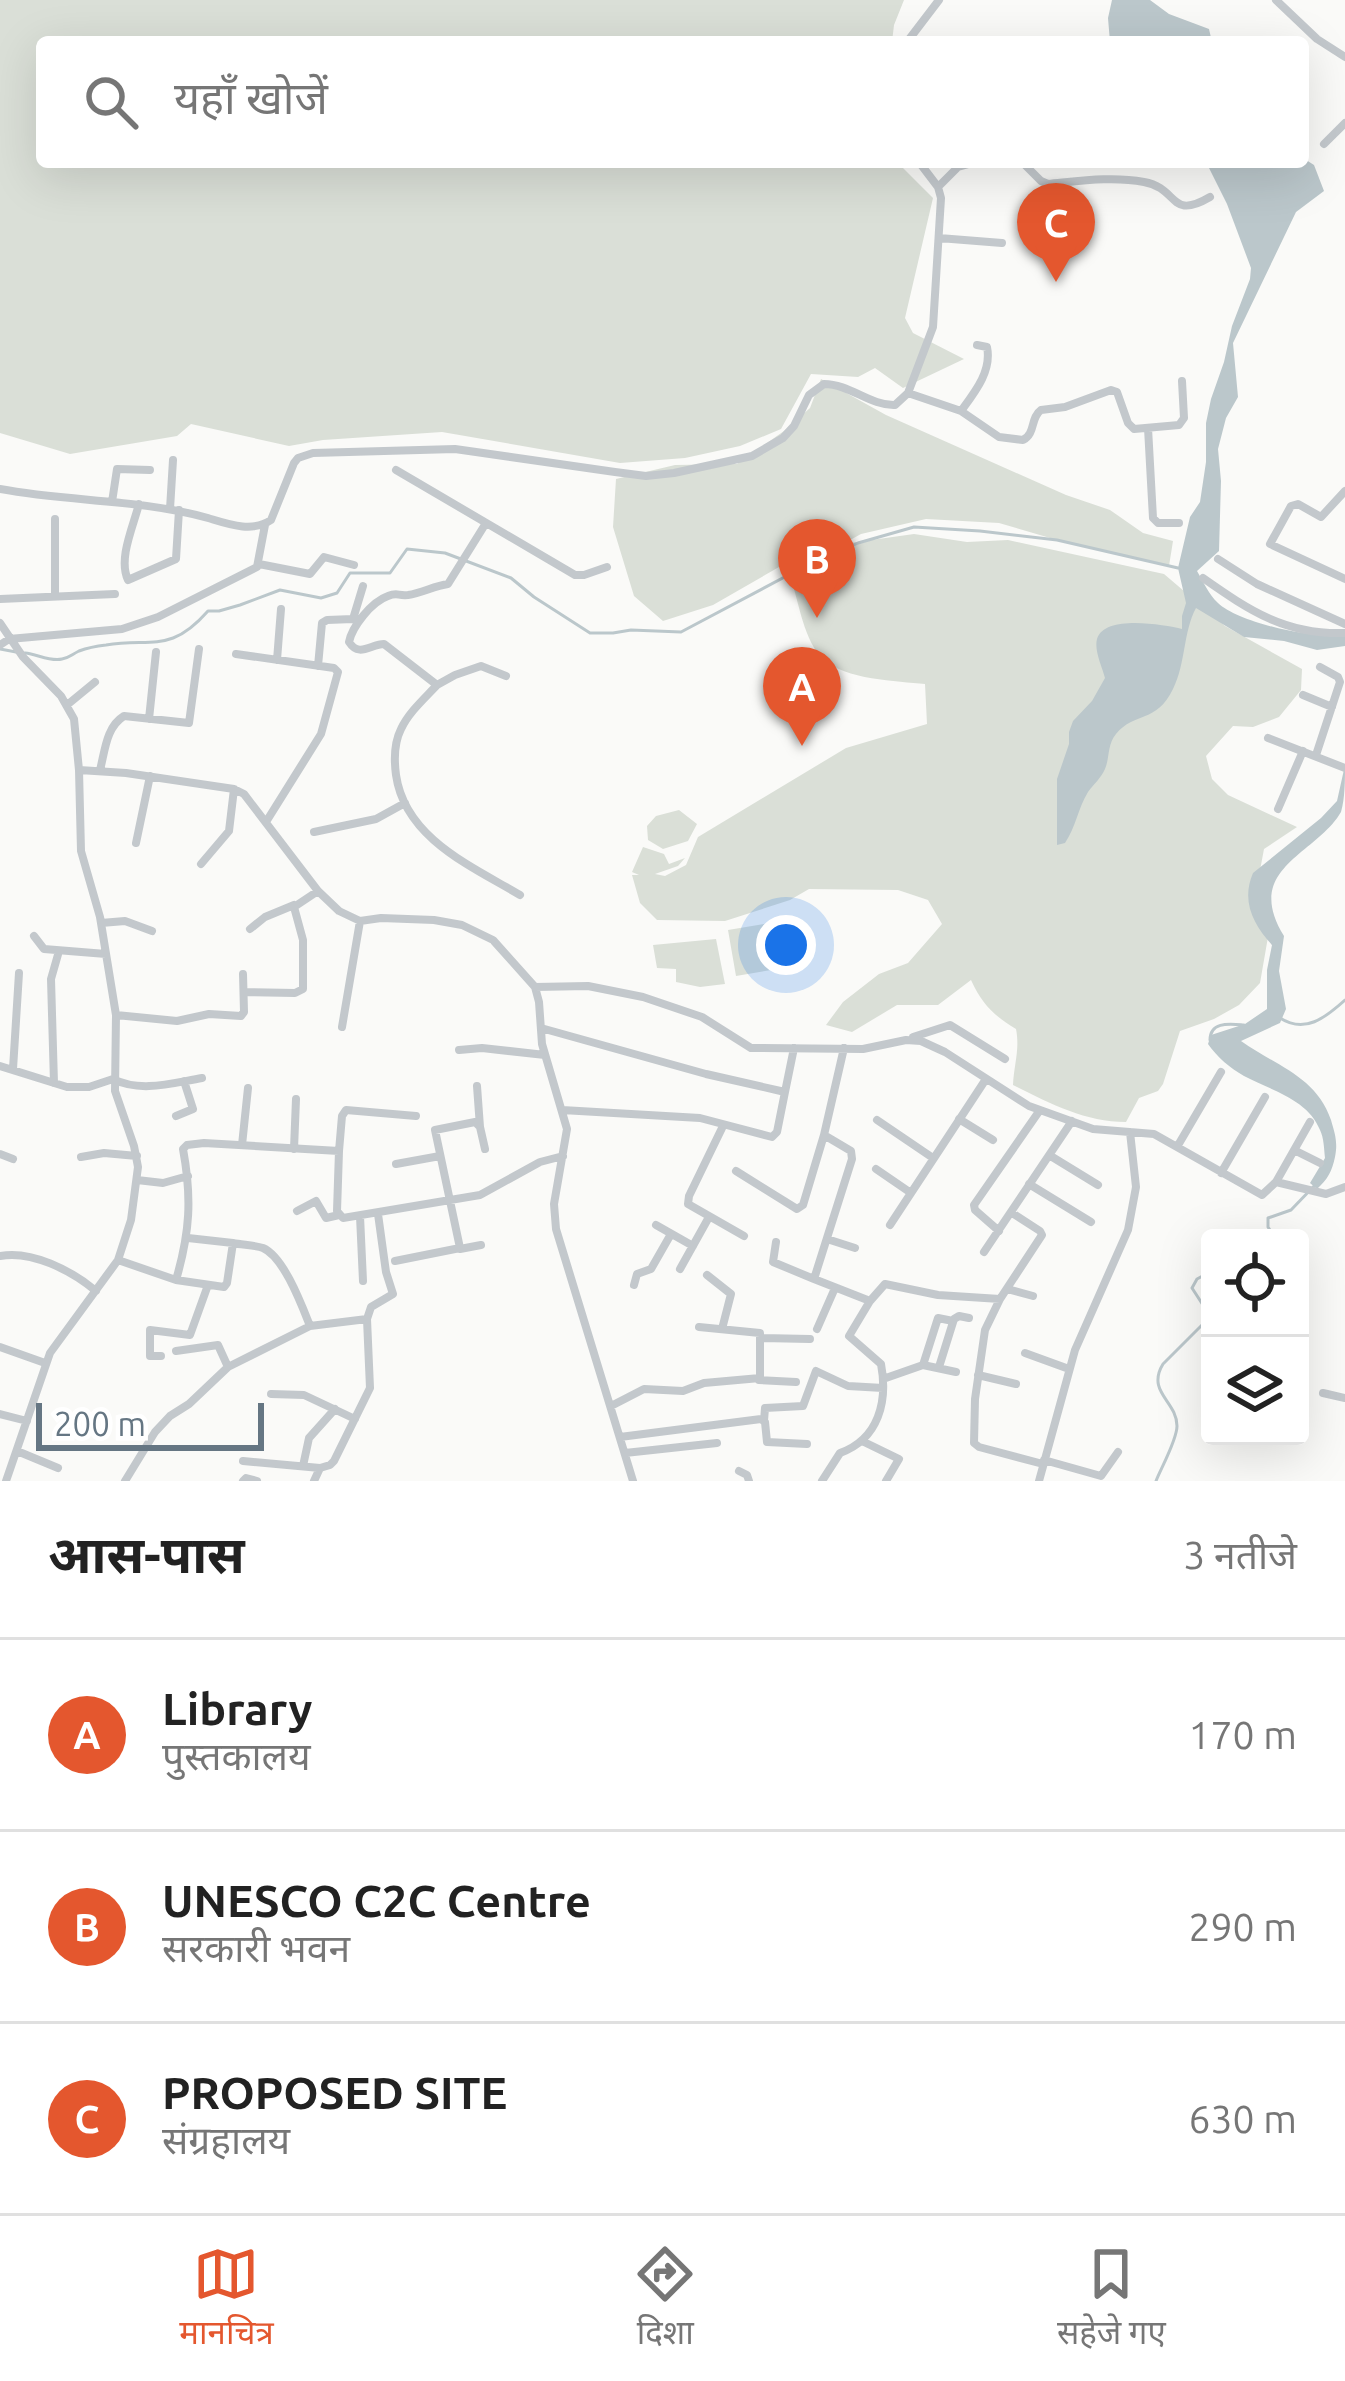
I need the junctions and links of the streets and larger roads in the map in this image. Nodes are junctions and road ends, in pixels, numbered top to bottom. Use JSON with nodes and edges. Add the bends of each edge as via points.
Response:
{"nodes":[{"id":1,"x":939,"y":0,"type":"edge"},
{"id":2,"x":1276,"y":0,"type":"edge"},
{"id":3,"x":912,"y":36,"type":"edge"},
{"id":4,"x":1345,"y":56,"type":"edge"},
{"id":5,"x":1345,"y":123,"type":"edge"},
{"id":6,"x":1324,"y":144,"type":"dead end"},
{"id":7,"x":924,"y":168,"type":"edge"},
{"id":8,"x":957,"y":168,"type":"edge"},
{"id":9,"x":1029,"y":168,"type":"edge"},
{"id":10,"x":938,"y":187,"type":"junction"},
{"id":11,"x":1210,"y":197,"type":"dead end"},
{"id":12,"x":939,"y":238,"type":"junction"},
{"id":13,"x":1002,"y":243,"type":"dead end"},
{"id":14,"x":977,"y":345,"type":"dead end"},
{"id":15,"x":1182,"y":382,"type":"dead end"},
{"id":16,"x":908,"y":393,"type":"junction"},
{"id":17,"x":961,"y":411,"type":"junction"},
{"id":18,"x":1148,"y":428,"type":"junction"},
{"id":19,"x":173,"y":460,"type":"dead end"},
{"id":20,"x":150,"y":470,"type":"dead end"},
{"id":21,"x":395,"y":470,"type":"dead end"},
{"id":22,"x":0,"y":489,"type":"edge"},
{"id":23,"x":1345,"y":491,"type":"edge"},
{"id":24,"x":112,"y":502,"type":"junction"},
{"id":25,"x":140,"y":504,"type":"junction"},
{"id":26,"x":175,"y":510,"type":"junction"},
{"id":27,"x":55,"y":519,"type":"dead end"},
{"id":28,"x":486,"y":523,"type":"junction"},
{"id":29,"x":1179,"y":523,"type":"dead end"},
{"id":30,"x":265,"y":525,"type":"junction"},
{"id":31,"x":1219,"y":559,"type":"dead end"},
{"id":32,"x":259,"y":564,"type":"junction"},
{"id":33,"x":355,"y":565,"type":"dead end"},
{"id":34,"x":607,"y":567,"type":"dead end"},
{"id":35,"x":1203,"y":578,"type":"dead end"},
{"id":36,"x":1345,"y":579,"type":"edge"},
{"id":37,"x":363,"y":586,"type":"dead end"},
{"id":38,"x":116,"y":594,"type":"dead end"},
{"id":39,"x":55,"y":596,"type":"junction"},
{"id":40,"x":0,"y":598,"type":"edge"},
{"id":41,"x":281,"y":609,"type":"dead end"},
{"id":42,"x":0,"y":623,"type":"edge"},
{"id":43,"x":1345,"y":628,"type":"edge"},
{"id":44,"x":4,"y":642,"type":"edge"},
{"id":45,"x":199,"y":650,"type":"dead end"},
{"id":46,"x":156,"y":652,"type":"dead end"},
{"id":47,"x":236,"y":654,"type":"dead end"},
{"id":48,"x":277,"y":660,"type":"junction"},
{"id":49,"x":318,"y":666,"type":"junction"},
{"id":50,"x":1320,"y":667,"type":"dead end"},
{"id":51,"x":506,"y":676,"type":"dead end"},
{"id":52,"x":95,"y":682,"type":"dead end"},
{"id":53,"x":437,"y":685,"type":"junction"},
{"id":54,"x":1303,"y":695,"type":"dead end"},
{"id":55,"x":67,"y":705,"type":"junction"},
{"id":56,"x":1332,"y":706,"type":"junction"},
{"id":57,"x":149,"y":719,"type":"junction"},
{"id":58,"x":1268,"y":738,"type":"dead end"},
{"id":59,"x":1304,"y":751,"type":"junction"},
{"id":60,"x":1316,"y":755,"type":"junction"},
{"id":61,"x":1344,"y":768,"type":"edge"},
{"id":62,"x":80,"y":770,"type":"junction"},
{"id":63,"x":100,"y":770,"type":"junction"},
{"id":64,"x":150,"y":776,"type":"junction"},
{"id":65,"x":234,"y":789,"type":"junction"},
{"id":66,"x":405,"y":803,"type":"junction"},
{"id":67,"x":1279,"y":809,"type":"dead end"},
{"id":68,"x":266,"y":822,"type":"junction"},
{"id":69,"x":314,"y":832,"type":"dead end"},
{"id":70,"x":136,"y":843,"type":"dead end"},
{"id":71,"x":201,"y":864,"type":"dead end"},
{"id":72,"x":318,"y":892,"type":"junction"},
{"id":73,"x":520,"y":895,"type":"dead end"},
{"id":74,"x":296,"y":904,"type":"junction"},
{"id":75,"x":360,"y":920,"type":"junction"},
{"id":76,"x":101,"y":923,"type":"junction"},
{"id":77,"x":250,"y":929,"type":"dead end"},
{"id":78,"x":152,"y":932,"type":"dead end"},
{"id":79,"x":34,"y":936,"type":"dead end"},
{"id":80,"x":59,"y":951,"type":"junction"},
{"id":81,"x":106,"y":954,"type":"junction"},
{"id":82,"x":19,"y":973,"type":"dead end"},
{"id":83,"x":243,"y":974,"type":"dead end"},
{"id":84,"x":535,"y":987,"type":"junction"},
{"id":85,"x":244,"y":992,"type":"junction"},
{"id":86,"x":116,"y":1015,"type":"junction"},
{"id":87,"x":342,"y":1027,"type":"dead end"},
{"id":88,"x":541,"y":1028,"type":"junction"},
{"id":89,"x":906,"y":1040,"type":"junction"},
{"id":90,"x":794,"y":1048,"type":"junction"},
{"id":91,"x":844,"y":1048,"type":"junction"},
{"id":92,"x":459,"y":1050,"type":"dead end"},
{"id":93,"x":545,"y":1054,"type":"junction"},
{"id":94,"x":1005,"y":1059,"type":"dead end"},
{"id":95,"x":0,"y":1066,"type":"edge"},
{"id":96,"x":13,"y":1069,"type":"junction"},
{"id":97,"x":1221,"y":1072,"type":"dead end"},
{"id":98,"x":113,"y":1078,"type":"junction"},
{"id":99,"x":202,"y":1078,"type":"dead end"},
{"id":100,"x":986,"y":1079,"type":"junction"},
{"id":101,"x":184,"y":1081,"type":"junction"},
{"id":102,"x":54,"y":1083,"type":"junction"},
{"id":103,"x":477,"y":1086,"type":"dead end"},
{"id":104,"x":248,"y":1088,"type":"dead end"},
{"id":105,"x":785,"y":1092,"type":"junction"},
{"id":106,"x":1265,"y":1097,"type":"dead end"},
{"id":107,"x":296,"y":1100,"type":"dead end"},
{"id":108,"x":562,"y":1110,"type":"junction"},
{"id":109,"x":1040,"y":1110,"type":"junction"},
{"id":110,"x":176,"y":1116,"type":"dead end"},
{"id":111,"x":416,"y":1116,"type":"dead end"},
{"id":112,"x":959,"y":1119,"type":"junction"},
{"id":113,"x":877,"y":1120,"type":"dead end"},
{"id":114,"x":1072,"y":1121,"type":"junction"},
{"id":115,"x":1310,"y":1122,"type":"dead end"},
{"id":116,"x":723,"y":1126,"type":"junction"},
{"id":117,"x":480,"y":1127,"type":"junction"},
{"id":118,"x":1130,"y":1132,"type":"junction"},
{"id":119,"x":824,"y":1135,"type":"junction"},
{"id":120,"x":993,"y":1140,"type":"dead end"},
{"id":121,"x":242,"y":1145,"type":"junction"},
{"id":122,"x":1177,"y":1147,"type":"junction"},
{"id":123,"x":294,"y":1149,"type":"junction"},
{"id":124,"x":485,"y":1149,"type":"dead end"},
{"id":125,"x":1294,"y":1150,"type":"junction"},
{"id":126,"x":339,"y":1151,"type":"junction"},
{"id":127,"x":0,"y":1154,"type":"edge"},
{"id":128,"x":1049,"y":1155,"type":"junction"},
{"id":129,"x":137,"y":1156,"type":"junction"},
{"id":130,"x":440,"y":1156,"type":"junction"},
{"id":131,"x":563,"y":1156,"type":"junction"},
{"id":132,"x":81,"y":1157,"type":"dead end"},
{"id":133,"x":933,"y":1158,"type":"junction"},
{"id":134,"x":13,"y":1160,"type":"dead end"},
{"id":135,"x":1319,"y":1163,"type":"dead end"},
{"id":136,"x":396,"y":1164,"type":"dead end"},
{"id":137,"x":876,"y":1169,"type":"dead end"},
{"id":138,"x":736,"y":1171,"type":"dead end"},
{"id":139,"x":1221,"y":1173,"type":"junction"},
{"id":140,"x":188,"y":1177,"type":"junction"},
{"id":141,"x":137,"y":1180,"type":"junction"},
{"id":142,"x":1276,"y":1182,"type":"junction"},
{"id":143,"x":1029,"y":1184,"type":"junction"},
{"id":144,"x":1099,"y":1185,"type":"dead end"},
{"id":145,"x":1345,"y":1187,"type":"edge"},
{"id":146,"x":910,"y":1193,"type":"junction"},
{"id":147,"x":449,"y":1200,"type":"junction"},
{"id":148,"x":297,"y":1210,"type":"dead end"},
{"id":149,"x":1012,"y":1213,"type":"junction"},
{"id":150,"x":378,"y":1214,"type":"junction"},
{"id":151,"x":339,"y":1215,"type":"junction"},
{"id":152,"x":360,"y":1216,"type":"junction"},
{"id":153,"x":709,"y":1217,"type":"junction"},
{"id":154,"x":1091,"y":1222,"type":"dead end"},
{"id":155,"x":656,"y":1225,"type":"dead end"},
{"id":156,"x":890,"y":1226,"type":"dead end"},
{"id":157,"x":999,"y":1231,"type":"junction"},
{"id":158,"x":671,"y":1234,"type":"junction"},
{"id":159,"x":743,"y":1236,"type":"dead end"},
{"id":160,"x":188,"y":1238,"type":"junction"},
{"id":161,"x":827,"y":1239,"type":"junction"},
{"id":162,"x":776,"y":1241,"type":"dead end"},
{"id":163,"x":233,"y":1243,"type":"junction"},
{"id":164,"x":481,"y":1245,"type":"dead end"},
{"id":165,"x":693,"y":1246,"type":"junction"},
{"id":166,"x":856,"y":1248,"type":"dead end"},
{"id":167,"x":460,"y":1249,"type":"junction"},
{"id":168,"x":984,"y":1252,"type":"dead end"},
{"id":169,"x":0,"y":1256,"type":"edge"},
{"id":170,"x":118,"y":1260,"type":"junction"},
{"id":171,"x":395,"y":1261,"type":"dead end"},
{"id":172,"x":680,"y":1269,"type":"dead end"},
{"id":173,"x":707,"y":1275,"type":"dead end"},
{"id":174,"x":814,"y":1279,"type":"junction"},
{"id":175,"x":176,"y":1280,"type":"junction"},
{"id":176,"x":364,"y":1281,"type":"dead end"},
{"id":177,"x":208,"y":1285,"type":"junction"},
{"id":178,"x":634,"y":1285,"type":"dead end"},
{"id":179,"x":835,"y":1288,"type":"junction"},
{"id":180,"x":1007,"y":1289,"type":"junction"},
{"id":181,"x":96,"y":1291,"type":"junction"},
{"id":182,"x":1033,"y":1296,"type":"dead end"},
{"id":183,"x":1000,"y":1299,"type":"junction"},
{"id":184,"x":869,"y":1301,"type":"junction"},
{"id":185,"x":969,"y":1318,"type":"dead end"},
{"id":186,"x":367,"y":1319,"type":"junction"},
{"id":187,"x":953,"y":1321,"type":"junction"},
{"id":188,"x":310,"y":1326,"type":"junction"},
{"id":189,"x":699,"y":1327,"type":"dead end"},
{"id":190,"x":817,"y":1328,"type":"dead end"},
{"id":191,"x":722,"y":1329,"type":"junction"},
{"id":192,"x":762,"y":1338,"type":"junction"},
{"id":193,"x":810,"y":1339,"type":"dead end"},
{"id":194,"x":0,"y":1347,"type":"edge"},
{"id":195,"x":176,"y":1351,"type":"dead end"},
{"id":196,"x":1025,"y":1353,"type":"dead end"},
{"id":197,"x":161,"y":1356,"type":"dead end"},
{"id":198,"x":46,"y":1363,"type":"junction"},
{"id":199,"x":923,"y":1365,"type":"junction"},
{"id":200,"x":228,"y":1366,"type":"junction"},
{"id":201,"x":939,"y":1367,"type":"junction"},
{"id":202,"x":1069,"y":1369,"type":"junction"},
{"id":203,"x":956,"y":1372,"type":"dead end"},
{"id":204,"x":978,"y":1376,"type":"junction"},
{"id":205,"x":758,"y":1380,"type":"junction"},
{"id":206,"x":796,"y":1382,"type":"dead end"},
{"id":207,"x":884,"y":1383,"type":"junction"},
{"id":208,"x":1016,"y":1384,"type":"dead end"},
{"id":209,"x":1323,"y":1393,"type":"dead end"},
{"id":210,"x":271,"y":1394,"type":"dead end"},
{"id":211,"x":1345,"y":1398,"type":"edge"},
{"id":212,"x":611,"y":1406,"type":"junction"},
{"id":213,"x":335,"y":1409,"type":"junction"},
{"id":214,"x":0,"y":1414,"type":"edge"},
{"id":215,"x":355,"y":1419,"type":"junction"},
{"id":216,"x":764,"y":1420,"type":"junction"},
{"id":217,"x":28,"y":1421,"type":"junction"},
{"id":218,"x":620,"y":1437,"type":"junction"},
{"id":219,"x":862,"y":1441,"type":"junction"},
{"id":220,"x":717,"y":1443,"type":"dead end"},
{"id":221,"x":806,"y":1444,"type":"dead end"},
{"id":222,"x":17,"y":1451,"type":"junction"},
{"id":223,"x":1118,"y":1452,"type":"dead end"},
{"id":224,"x":625,"y":1453,"type":"junction"},
{"id":225,"x":243,"y":1461,"type":"dead end"},
{"id":226,"x":1043,"y":1462,"type":"junction"},
{"id":227,"x":303,"y":1466,"type":"junction"},
{"id":228,"x":58,"y":1468,"type":"dead end"},
{"id":229,"x":320,"y":1468,"type":"junction"},
{"id":230,"x":739,"y":1471,"type":"dead end"},
{"id":231,"x":6,"y":1481,"type":"edge"},
{"id":232,"x":125,"y":1481,"type":"edge"},
{"id":233,"x":243,"y":1481,"type":"edge"},
{"id":234,"x":257,"y":1481,"type":"edge"},
{"id":235,"x":314,"y":1481,"type":"edge"},
{"id":236,"x":633,"y":1481,"type":"edge"},
{"id":237,"x":749,"y":1481,"type":"edge"},
{"id":238,"x":822,"y":1481,"type":"edge"},
{"id":239,"x":886,"y":1481,"type":"edge"},
{"id":240,"x":1039,"y":1481,"type":"edge"}],
"edges":[{"from":1,"to":3,"type":"street"},
{"from":2,"to":4,"type":"street"},
{"from":5,"to":6,"type":"street"},
{"from":7,"to":10,"type":"street"},
{"from":8,"to":10,"type":"street"},
{"from":9,"to":11,"type":"street","via":[[1048,184],[1144,182],[1187,207]]},
{"from":10,"to":12,"type":"street"},
{"from":12,"to":13,"type":"street"},
{"from":12,"to":16,"type":"street","via":[[934,327]]},
{"from":14,"to":17,"type":"street","via":[[990,354]]},
{"from":15,"to":18,"type":"street","via":[[1182,424]]},
{"from":16,"to":17,"type":"street"},
{"from":16,"to":30,"type":"street","via":[[889,406],[824,384],[809,395],[790,433],[752,456],[659,475],[455,448],[313,453],[294,463]]},
{"from":17,"to":18,"type":"street","via":[[999,436],[1023,440],[1037,412],[1115,390],[1131,427]]},
{"from":18,"to":29,"type":"street","via":[[1153,518]]},
{"from":19,"to":26,"type":"street"},
{"from":20,"to":24,"type":"street","via":[[117,469]]},
{"from":21,"to":28,"type":"street"},
{"from":22,"to":24,"type":"street"},
{"from":23,"to":36,"type":"street","via":[[1321,517],[1292,506],[1270,544]]},
{"from":24,"to":25,"type":"street"},
{"from":25,"to":26,"type":"street"},
{"from":25,"to":26,"type":"street","via":[[123,564],[128,580],[176,559]]},
{"from":26,"to":30,"type":"street"},
{"from":27,"to":39,"type":"street"},
{"from":28,"to":34,"type":"street","via":[[575,574]]},
{"from":28,"to":53,"type":"street","via":[[448,584],[390,594],[349,636],[352,648],[384,644]]},
{"from":30,"to":32,"type":"street"},
{"from":31,"to":43,"type":"street"},
{"from":32,"to":33,"type":"street","via":[[307,574],[324,557]]},
{"from":32,"to":44,"type":"street","via":[[137,625]]},
{"from":35,"to":43,"type":"street","via":[[1280,625]]},
{"from":37,"to":49,"type":"street","via":[[353,619],[322,623]]},
{"from":38,"to":39,"type":"street"},
{"from":39,"to":40,"type":"street"},
{"from":41,"to":48,"type":"street"},
{"from":42,"to":44,"type":"street"},
{"from":44,"to":55,"type":"street"},
{"from":45,"to":57,"type":"street","via":[[191,720]]},
{"from":46,"to":57,"type":"street"},
{"from":47,"to":48,"type":"street"},
{"from":48,"to":49,"type":"street"},
{"from":49,"to":68,"type":"street","via":[[338,672],[327,719]]},
{"from":50,"to":56,"type":"street","via":[[1339,680]]},
{"from":51,"to":53,"type":"street","via":[[482,666]]},
{"from":52,"to":55,"type":"street"},
{"from":53,"to":66,"type":"street","via":[[398,735],[395,769]]},
{"from":54,"to":56,"type":"street"},
{"from":55,"to":62,"type":"street"},
{"from":56,"to":60,"type":"street"},
{"from":57,"to":63,"type":"street","via":[[118,718]]},
{"from":58,"to":59,"type":"street"},
{"from":59,"to":60,"type":"street"},
{"from":59,"to":67,"type":"street"},
{"from":60,"to":61,"type":"street"},
{"from":62,"to":63,"type":"street"},
{"from":62,"to":76,"type":"street","via":[[81,851]]},
{"from":63,"to":64,"type":"street"},
{"from":64,"to":65,"type":"street"},
{"from":64,"to":70,"type":"street"},
{"from":65,"to":68,"type":"street"},
{"from":65,"to":71,"type":"street","via":[[229,831]]},
{"from":66,"to":69,"type":"street","via":[[376,819]]},
{"from":66,"to":73,"type":"street","via":[[427,836]]},
{"from":68,"to":72,"type":"street"},
{"from":72,"to":74,"type":"street"},
{"from":72,"to":75,"type":"street"},
{"from":74,"to":77,"type":"street"},
{"from":74,"to":85,"type":"street","via":[[302,988]]},
{"from":75,"to":84,"type":"street","via":[[461,925],[493,940]]},
{"from":75,"to":87,"type":"street"},
{"from":76,"to":78,"type":"street","via":[[125,920]]},
{"from":76,"to":81,"type":"street"},
{"from":79,"to":80,"type":"street","via":[[41,948]]},
{"from":80,"to":81,"type":"street"},
{"from":80,"to":102,"type":"street","via":[[51,979]]},
{"from":81,"to":86,"type":"street"},
{"from":82,"to":96,"type":"street"},
{"from":83,"to":85,"type":"street"},
{"from":84,"to":88,"type":"street"},
{"from":84,"to":90,"type":"street","via":[[627,993],[701,1017],[751,1048]]},
{"from":85,"to":86,"type":"street","via":[[241,1016]]},
{"from":86,"to":98,"type":"street"},
{"from":88,"to":93,"type":"street"},
{"from":88,"to":105,"type":"street"},
{"from":89,"to":91,"type":"street"},
{"from":89,"to":94,"type":"street","via":[[950,1025]]},
{"from":89,"to":100,"type":"street","via":[[945,1052]]},
{"from":90,"to":91,"type":"street"},
{"from":90,"to":105,"type":"street"},
{"from":91,"to":119,"type":"street"},
{"from":92,"to":93,"type":"street"},
{"from":93,"to":108,"type":"street"},
{"from":95,"to":96,"type":"street"},
{"from":96,"to":102,"type":"street"},
{"from":97,"to":122,"type":"street"},
{"from":98,"to":101,"type":"street","via":[[132,1087]]},
{"from":98,"to":102,"type":"street","via":[[83,1088]]},
{"from":98,"to":129,"type":"street"},
{"from":99,"to":101,"type":"street"},
{"from":100,"to":109,"type":"street"},
{"from":100,"to":112,"type":"street"},
{"from":101,"to":110,"type":"street","via":[[193,1109]]},
{"from":103,"to":117,"type":"street"},
{"from":104,"to":121,"type":"street"},
{"from":105,"to":116,"type":"street","via":[[772,1137]]},
{"from":106,"to":139,"type":"street"},
{"from":107,"to":123,"type":"street"},
{"from":108,"to":116,"type":"street"},
{"from":108,"to":131,"type":"street"},
{"from":109,"to":114,"type":"street"},
{"from":109,"to":157,"type":"street","via":[[974,1205]]},
{"from":111,"to":126,"type":"street","via":[[346,1110]]},
{"from":112,"to":120,"type":"street"},
{"from":112,"to":133,"type":"street"},
{"from":113,"to":133,"type":"street"},
{"from":114,"to":118,"type":"street"},
{"from":114,"to":128,"type":"street"},
{"from":115,"to":125,"type":"street"},
{"from":116,"to":153,"type":"street","via":[[688,1201]]},
{"from":117,"to":124,"type":"street"},
{"from":117,"to":130,"type":"street","via":[[437,1128]]},
{"from":118,"to":122,"type":"street"},
{"from":118,"to":202,"type":"street","via":[[1136,1186],[1128,1230]]},
{"from":119,"to":138,"type":"street","via":[[797,1209]]},
{"from":119,"to":161,"type":"street","via":[[853,1154]]},
{"from":121,"to":123,"type":"street"},
{"from":121,"to":140,"type":"street","via":[[184,1147]]},
{"from":122,"to":139,"type":"street"},
{"from":123,"to":126,"type":"street"},
{"from":125,"to":135,"type":"street"},
{"from":125,"to":142,"type":"street"},
{"from":126,"to":151,"type":"street"},
{"from":127,"to":134,"type":"street"},
{"from":128,"to":143,"type":"street"},
{"from":128,"to":144,"type":"street"},
{"from":129,"to":132,"type":"street"},
{"from":129,"to":141,"type":"street"},
{"from":130,"to":136,"type":"street"},
{"from":130,"to":147,"type":"street"},
{"from":131,"to":147,"type":"street","via":[[480,1195]]},
{"from":131,"to":212,"type":"street","via":[[556,1229]]},
{"from":133,"to":146,"type":"street"},
{"from":137,"to":146,"type":"street"},
{"from":139,"to":142,"type":"street","via":[[1262,1196]]},
{"from":140,"to":141,"type":"street"},
{"from":140,"to":160,"type":"street"},
{"from":141,"to":170,"type":"street"},
{"from":142,"to":145,"type":"street","via":[[1319,1193]]},
{"from":143,"to":149,"type":"street"},
{"from":143,"to":154,"type":"street"},
{"from":146,"to":156,"type":"street"},
{"from":147,"to":150,"type":"street"},
{"from":147,"to":167,"type":"street"},
{"from":148,"to":151,"type":"street","via":[[316,1201],[326,1218]]},
{"from":149,"to":157,"type":"street"},
{"from":149,"to":180,"type":"street","via":[[1042,1235]]},
{"from":150,"to":152,"type":"street"},
{"from":150,"to":186,"type":"street","via":[[393,1294]]},
{"from":151,"to":152,"type":"street"},
{"from":152,"to":176,"type":"street"},
{"from":153,"to":159,"type":"street"},
{"from":153,"to":165,"type":"street"},
{"from":155,"to":158,"type":"street"},
{"from":157,"to":168,"type":"street"},
{"from":158,"to":165,"type":"street"},
{"from":158,"to":178,"type":"street"},
{"from":160,"to":163,"type":"street"},
{"from":160,"to":175,"type":"street"},
{"from":161,"to":166,"type":"street"},
{"from":161,"to":174,"type":"street"},
{"from":162,"to":174,"type":"street","via":[[773,1262]]},
{"from":163,"to":177,"type":"street","via":[[226,1285]]},
{"from":163,"to":188,"type":"street","via":[[272,1254]]},
{"from":164,"to":167,"type":"street"},
{"from":165,"to":172,"type":"street"},
{"from":167,"to":171,"type":"street"},
{"from":169,"to":181,"type":"street","via":[[43,1261]]},
{"from":170,"to":175,"type":"street"},
{"from":170,"to":181,"type":"street"},
{"from":173,"to":191,"type":"street","via":[[730,1292]]},
{"from":174,"to":179,"type":"street"},
{"from":175,"to":177,"type":"street"},
{"from":177,"to":197,"type":"street","via":[[190,1335],[150,1330],[150,1356]]},
{"from":179,"to":184,"type":"street"},
{"from":179,"to":190,"type":"street"},
{"from":180,"to":182,"type":"street"},
{"from":180,"to":183,"type":"street"},
{"from":181,"to":198,"type":"street"},
{"from":183,"to":184,"type":"street","via":[[885,1284]]},
{"from":183,"to":204,"type":"street","via":[[986,1324]]},
{"from":184,"to":207,"type":"street","via":[[850,1339],[879,1360]]},
{"from":185,"to":187,"type":"street"},
{"from":186,"to":188,"type":"street"},
{"from":186,"to":215,"type":"street","via":[[372,1379]]},
{"from":187,"to":199,"type":"street","via":[[938,1318]]},
{"from":187,"to":201,"type":"street"},
{"from":188,"to":200,"type":"street"},
{"from":189,"to":191,"type":"street"},
{"from":191,"to":192,"type":"street"},
{"from":192,"to":193,"type":"street"},
{"from":192,"to":205,"type":"street"},
{"from":194,"to":198,"type":"street"},
{"from":195,"to":200,"type":"street","via":[[216,1344]]},
{"from":196,"to":202,"type":"street"},
{"from":198,"to":217,"type":"street"},
{"from":199,"to":201,"type":"street"},
{"from":199,"to":207,"type":"street"},
{"from":200,"to":232,"type":"street","via":[[154,1432]]},
{"from":201,"to":203,"type":"street"},
{"from":202,"to":226,"type":"street"},
{"from":204,"to":208,"type":"street"},
{"from":204,"to":226,"type":"street","via":[[976,1446]]},
{"from":205,"to":206,"type":"street"},
{"from":205,"to":212,"type":"street","via":[[644,1389]]},
{"from":207,"to":216,"type":"street","via":[[848,1386],[816,1371],[803,1406],[765,1408]]},
{"from":207,"to":219,"type":"street","via":[[881,1412]]},
{"from":209,"to":211,"type":"street"},
{"from":210,"to":213,"type":"street","via":[[304,1395]]},
{"from":212,"to":218,"type":"street"},
{"from":213,"to":215,"type":"street"},
{"from":213,"to":227,"type":"street","via":[[308,1438]]},
{"from":214,"to":217,"type":"street"},
{"from":215,"to":229,"type":"street","via":[[332,1463]]},
{"from":216,"to":218,"type":"street"},
{"from":216,"to":221,"type":"street","via":[[767,1442]]},
{"from":217,"to":222,"type":"street"},
{"from":218,"to":224,"type":"street"},
{"from":219,"to":238,"type":"street","via":[[840,1453]]},
{"from":219,"to":239,"type":"street","via":[[899,1460]]},
{"from":220,"to":224,"type":"street"},
{"from":222,"to":228,"type":"street"},
{"from":222,"to":231,"type":"street"},
{"from":223,"to":226,"type":"street","via":[[1101,1476]]},
{"from":224,"to":236,"type":"street"},
{"from":225,"to":227,"type":"street"},
{"from":226,"to":240,"type":"street"},
{"from":227,"to":229,"type":"street"},
{"from":229,"to":235,"type":"street"},
{"from":230,"to":237,"type":"street"},
{"from":233,"to":234,"type":"street"}]}
